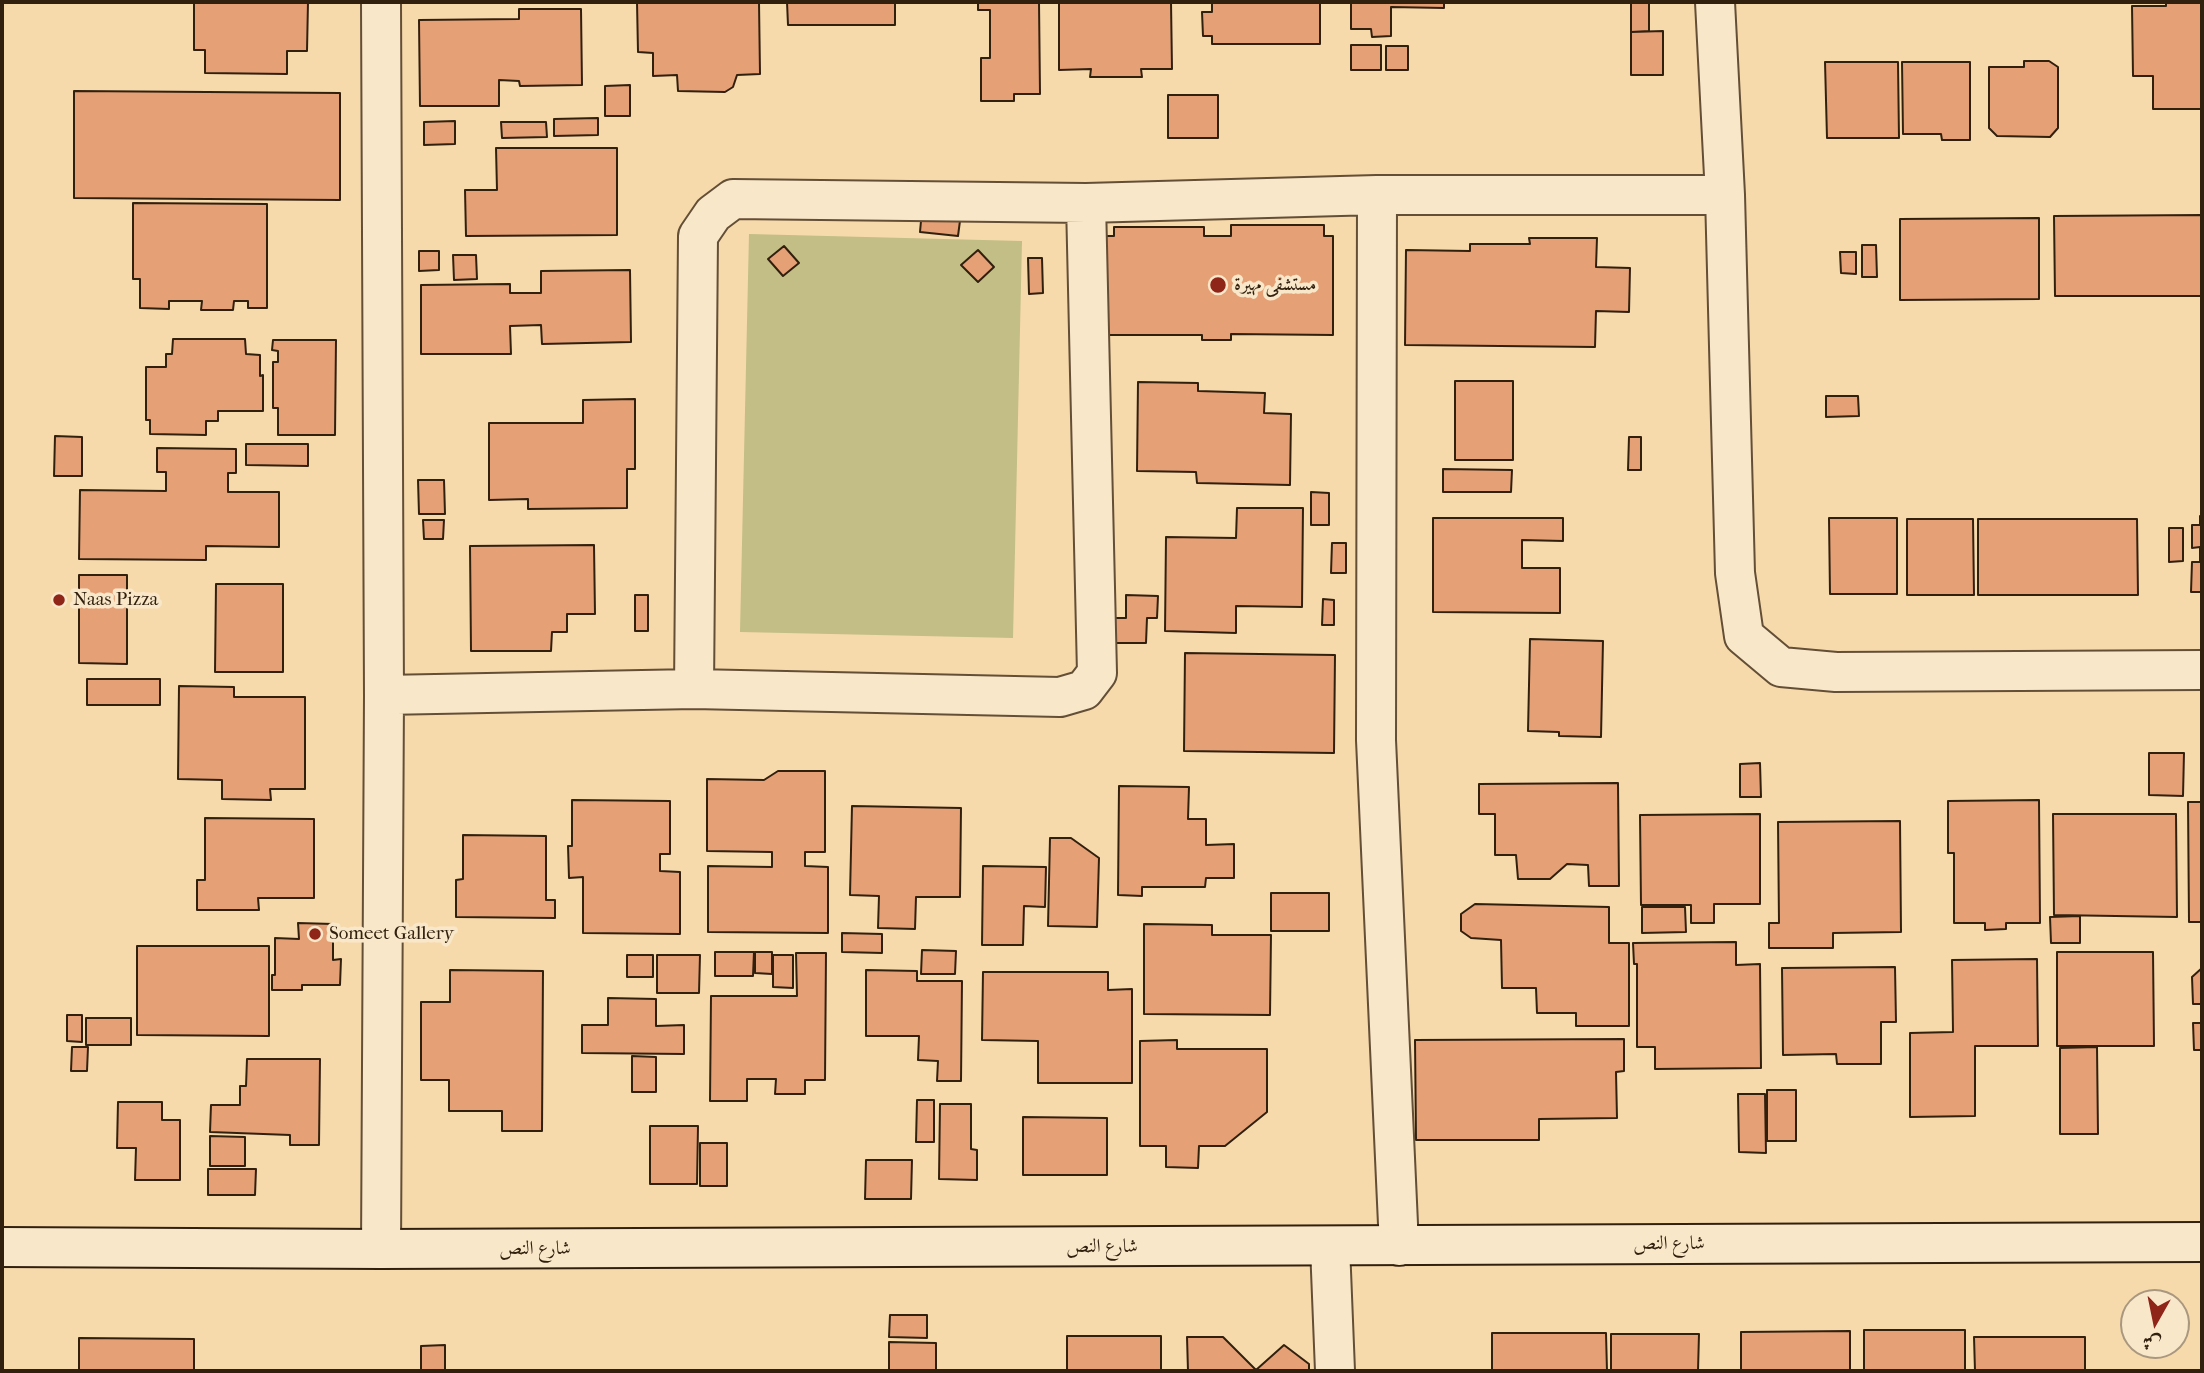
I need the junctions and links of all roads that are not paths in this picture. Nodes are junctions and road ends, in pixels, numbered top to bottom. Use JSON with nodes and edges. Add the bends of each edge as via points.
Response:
{"nodes":[{"id":1,"x":381,"y":2,"type":"edge"},
{"id":2,"x":1715,"y":2,"type":"edge"},
{"id":3,"x":1377,"y":195,"type":"junction"},
{"id":4,"x":1725,"y":195,"type":"junction"},
{"id":5,"x":1086,"y":202,"type":"junction"},
{"id":6,"x":2202,"y":670,"type":"edge"},
{"id":7,"x":694,"y":689,"type":"junction"},
{"id":8,"x":384,"y":695,"type":"junction"},
{"id":9,"x":2202,"y":1242,"type":"edge"},
{"id":10,"x":1399,"y":1245,"type":"junction"},
{"id":11,"x":1330,"y":1246,"type":"junction"},
{"id":12,"x":2,"y":1247,"type":"edge"},
{"id":13,"x":381,"y":1250,"type":"junction"},
{"id":14,"x":1335,"y":1371,"type":"edge"}],
"edges":[{"from":1,"to":8,"type":"street"},
{"from":2,"to":4,"type":"street"},
{"from":3,"to":4,"type":"street"},
{"from":3,"to":5,"type":"street"},
{"from":3,"to":10,"type":"street","via":[[1376,740]]},
{"from":4,"to":6,"type":"street","via":[[1735,573],[1744,636],[1781,667],[1836,672]]},
{"from":5,"to":7,"type":"street","via":[[733,199],[713,214],[698,236]]},
{"from":5,"to":7,"type":"street","via":[[1097,673],[1084,690],[1060,697]]},
{"from":7,"to":8,"type":"street"},
{"from":8,"to":13,"type":"street"},
{"from":9,"to":10,"type":"street","name":"شارع النص"},
{"from":10,"to":11,"type":"street","name":"شارع النص"},
{"from":11,"to":13,"type":"street","name":"شارع النص"},
{"from":11,"to":14,"type":"street"},
{"from":12,"to":13,"type":"street","name":"شارع النص"}]}
